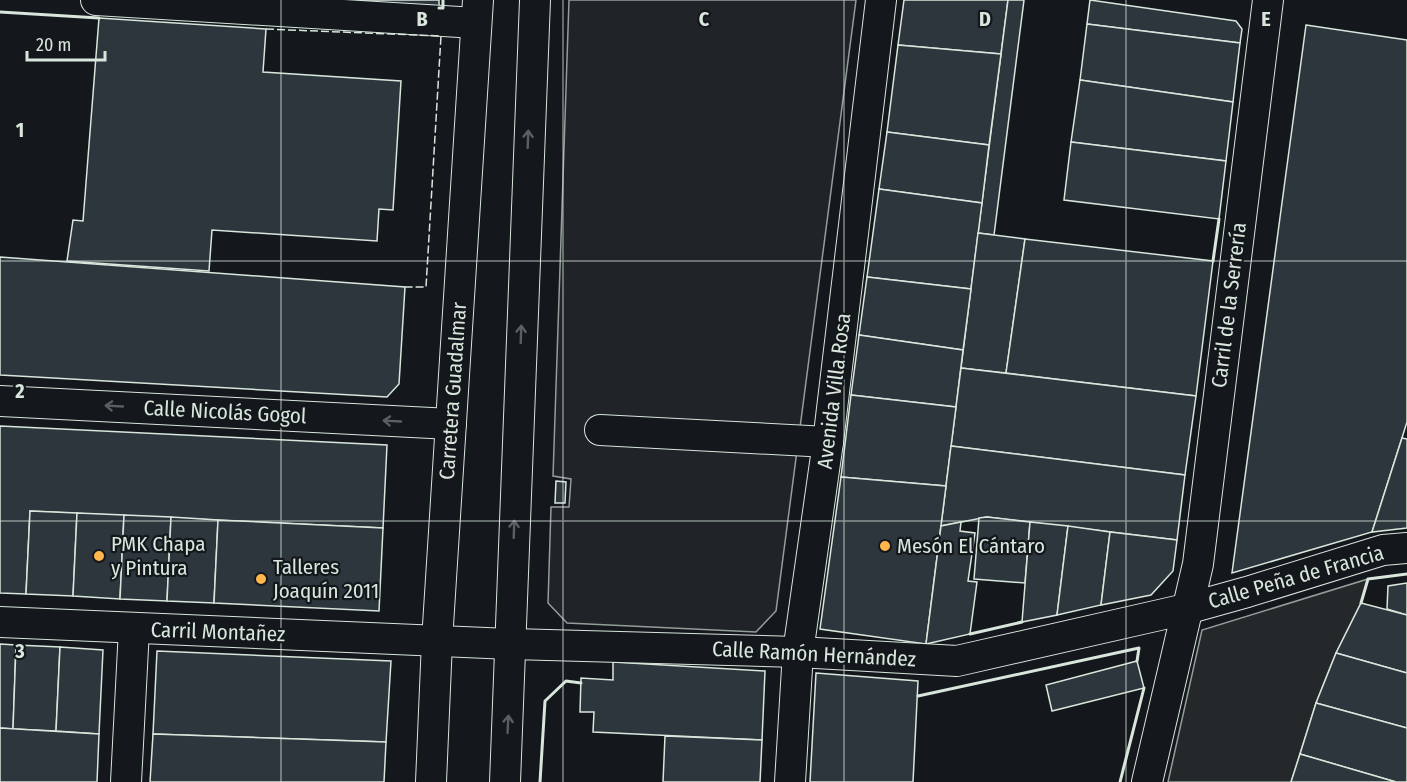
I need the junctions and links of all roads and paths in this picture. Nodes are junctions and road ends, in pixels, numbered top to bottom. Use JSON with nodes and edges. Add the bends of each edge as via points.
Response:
{"nodes":[{"id":1,"x":96,"y":0,"type":"edge"},
{"id":2,"x":535,"y":0,"type":"edge"},
{"id":3,"x":881,"y":0,"type":"edge"},
{"id":4,"x":1268,"y":0,"type":"edge"},
{"id":5,"x":477,"y":12,"type":"edge"},
{"id":6,"x":0,"y":400,"type":"edge"},
{"id":7,"x":451,"y":424,"type":"junction"},
{"id":8,"x":600,"y":430,"type":"dead end"},
{"id":9,"x":828,"y":442,"type":"junction"},
{"id":10,"x":1407,"y":548,"type":"edge"},
{"id":11,"x":1186,"y":609,"type":"junction"},
{"id":12,"x":0,"y":622,"type":"edge"},
{"id":13,"x":134,"y":628,"type":"junction"},
{"id":14,"x":437,"y":641,"type":"junction"},
{"id":15,"x":512,"y":644,"type":"junction"},
{"id":16,"x":798,"y":652,"type":"junction"},
{"id":17,"x":126,"y":782,"type":"edge"},
{"id":18,"x":431,"y":782,"type":"edge"},
{"id":19,"x":505,"y":782,"type":"edge"},
{"id":20,"x":790,"y":782,"type":"edge"},
{"id":21,"x":1147,"y":782,"type":"edge"}],
"edges":[{"from":1,"to":5,"type":"street"},
{"from":15,"to":2,"type":"street","one_way":true},
{"from":3,"to":9,"type":"street","name":"Avenida Villa Rosa"},
{"from":4,"to":11,"type":"street","name":"Carril de la Serrería","via":[[1198,564]]},
{"from":5,"to":7,"type":"street","name":"Carretera Guadalmar"},
{"from":7,"to":6,"type":"street","name":"Calle Nicolás Gogol","one_way":true},
{"from":7,"to":14,"type":"street","name":"Carretera Guadalmar"},
{"from":8,"to":9,"type":"street"},
{"from":9,"to":16,"type":"street","name":"Avenida Villa Rosa"},
{"from":10,"to":11,"type":"street","name":"Calle Peña de Francia","via":[[1383,550]]},
{"from":11,"to":16,"type":"street","name":"Calle Ramón Hernández","via":[[957,661]]},
{"from":11,"to":21,"type":"street","name":"Carril de la Serrería"},
{"from":12,"to":13,"type":"street","name":"Carril Montañez"},
{"from":13,"to":14,"type":"street","name":"Carril Montañez"},
{"from":13,"to":17,"type":"street"},
{"from":14,"to":15,"type":"street","name":"Calle Ramón Hernández"},
{"from":14,"to":18,"type":"street","name":"Carretera Guadalmar"},
{"from":15,"to":16,"type":"street","name":"Calle Ramón Hernández"},
{"from":19,"to":15,"type":"street","one_way":true},
{"from":16,"to":20,"type":"street","name":"Avenida Villa Rosa"}]}
